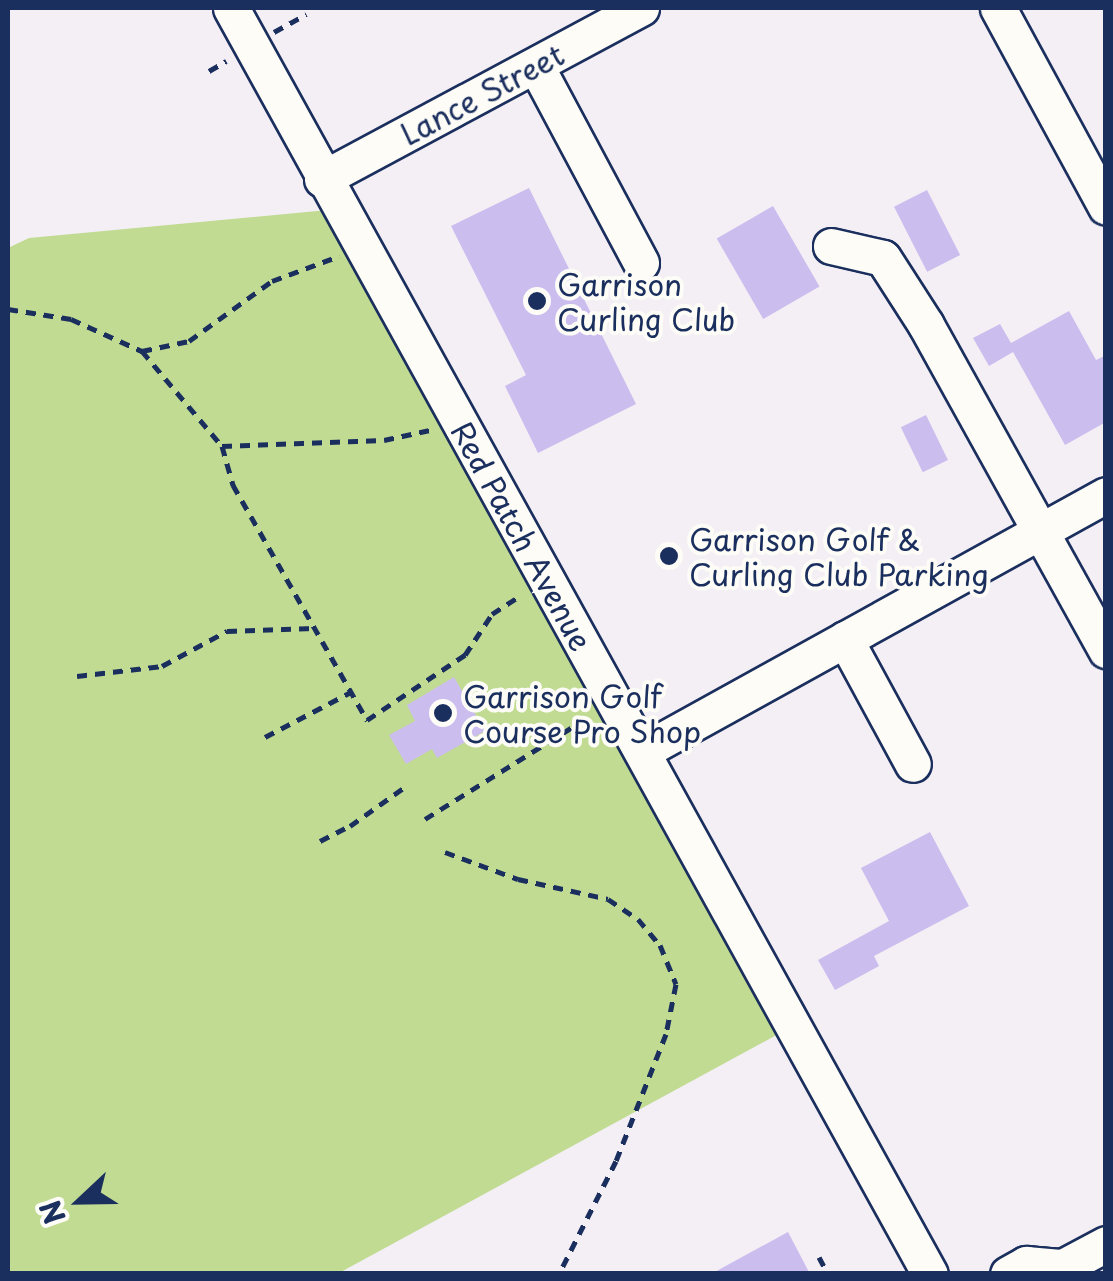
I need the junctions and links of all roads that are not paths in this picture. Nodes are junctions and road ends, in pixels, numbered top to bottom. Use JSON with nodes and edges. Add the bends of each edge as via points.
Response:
{"nodes":[{"id":1,"x":231,"y":8,"type":"edge"},
{"id":2,"x":642,"y":8,"type":"edge"},
{"id":3,"x":998,"y":8,"type":"edge"},
{"id":4,"x":536,"y":66,"type":"junction"},
{"id":5,"x":322,"y":179,"type":"junction"},
{"id":6,"x":1106,"y":207,"type":"edge"},
{"id":7,"x":831,"y":246,"type":"dead end"},
{"id":8,"x":641,"y":263,"type":"dead end"},
{"id":9,"x":1106,"y":495,"type":"edge"},
{"id":10,"x":1040,"y":531,"type":"junction"},
{"id":11,"x":845,"y":639,"type":"junction"},
{"id":12,"x":1106,"y":650,"type":"edge"},
{"id":13,"x":643,"y":750,"type":"junction"},
{"id":14,"x":913,"y":764,"type":"dead end"},
{"id":15,"x":1106,"y":1244,"type":"edge"},
{"id":16,"x":1062,"y":1270,"type":"edge"},
{"id":17,"x":930,"y":1274,"type":"edge"},
{"id":18,"x":1008,"y":1274,"type":"edge"}],
"edges":[{"from":1,"to":5,"type":"street","name":"Red Patch Avenue"},
{"from":2,"to":4,"type":"street","name":"Lance Street"},
{"from":3,"to":6,"type":"street"},
{"from":4,"to":5,"type":"street","name":"Lance Street"},
{"from":4,"to":8,"type":"street"},
{"from":5,"to":13,"type":"street","name":"Red Patch Avenue"},
{"from":7,"to":10,"type":"street","via":[[883,258]]},
{"from":9,"to":10,"type":"street"},
{"from":10,"to":11,"type":"street"},
{"from":10,"to":12,"type":"street"},
{"from":11,"to":13,"type":"street"},
{"from":11,"to":14,"type":"street"},
{"from":13,"to":17,"type":"street","name":"Red Patch Avenue"},
{"from":15,"to":16,"type":"street"},
{"from":16,"to":18,"type":"street","via":[[1026,1264]]}]}
